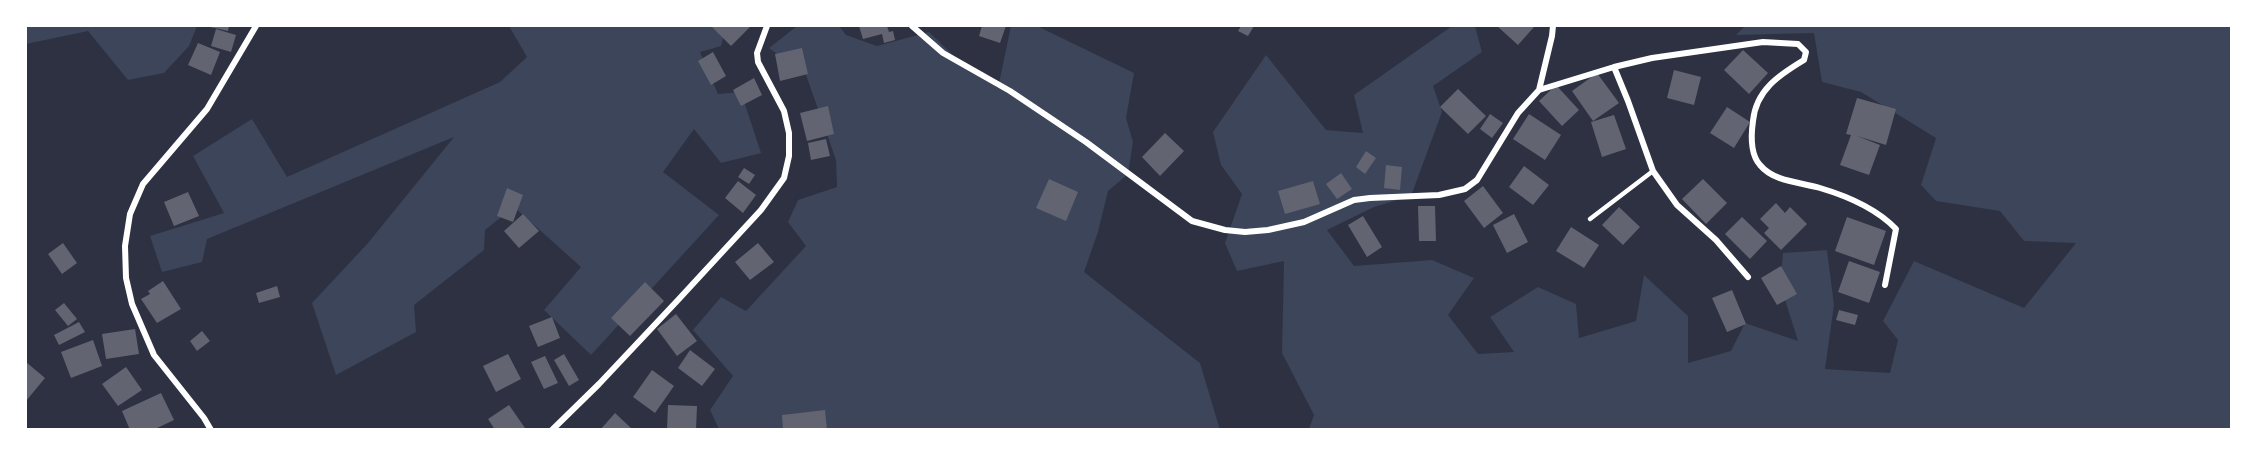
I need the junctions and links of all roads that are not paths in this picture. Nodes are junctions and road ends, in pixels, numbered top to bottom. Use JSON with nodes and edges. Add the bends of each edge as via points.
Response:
{"nodes":[{"id":1,"x":256,"y":26,"type":"edge"},
{"id":2,"x":767,"y":26,"type":"edge"},
{"id":3,"x":912,"y":26,"type":"edge"},
{"id":4,"x":1552,"y":26,"type":"edge"},
{"id":5,"x":1614,"y":67,"type":"junction"},
{"id":6,"x":1539,"y":90,"type":"junction"},
{"id":7,"x":1653,"y":171,"type":"junction"},
{"id":8,"x":1590,"y":219,"type":"dead end"},
{"id":9,"x":1748,"y":277,"type":"dead end"},
{"id":10,"x":1885,"y":285,"type":"dead end"},
{"id":11,"x":211,"y":429,"type":"edge"},
{"id":12,"x":552,"y":429,"type":"edge"}],
"edges":[{"from":1,"to":11,"type":"street","via":[[207,109],[143,184],[130,214],[125,246],[132,304],[154,355]]},
{"from":2,"to":12,"type":"street","via":[[757,53],[758,62],[784,111],[789,133],[784,178],[761,210],[678,300]]},
{"from":3,"to":6,"type":"street","via":[[943,52],[1086,142],[1192,221],[1225,230],[1268,230],[1304,222],[1354,200],[1439,195],[1466,189],[1477,180],[1518,113]]},
{"from":4,"to":6,"type":"street"},
{"from":5,"to":6,"type":"street"},
{"from":5,"to":7,"type":"street"},
{"from":5,"to":10,"type":"street","via":[[1763,42],[1803,47],[1804,60],[1763,91],[1754,113],[1752,148],[1759,165],[1775,177],[1857,201],[1887,219],[1896,229]]},
{"from":7,"to":8,"type":"lane"},
{"from":7,"to":9,"type":"street","via":[[1677,205],[1716,240]]}]}
